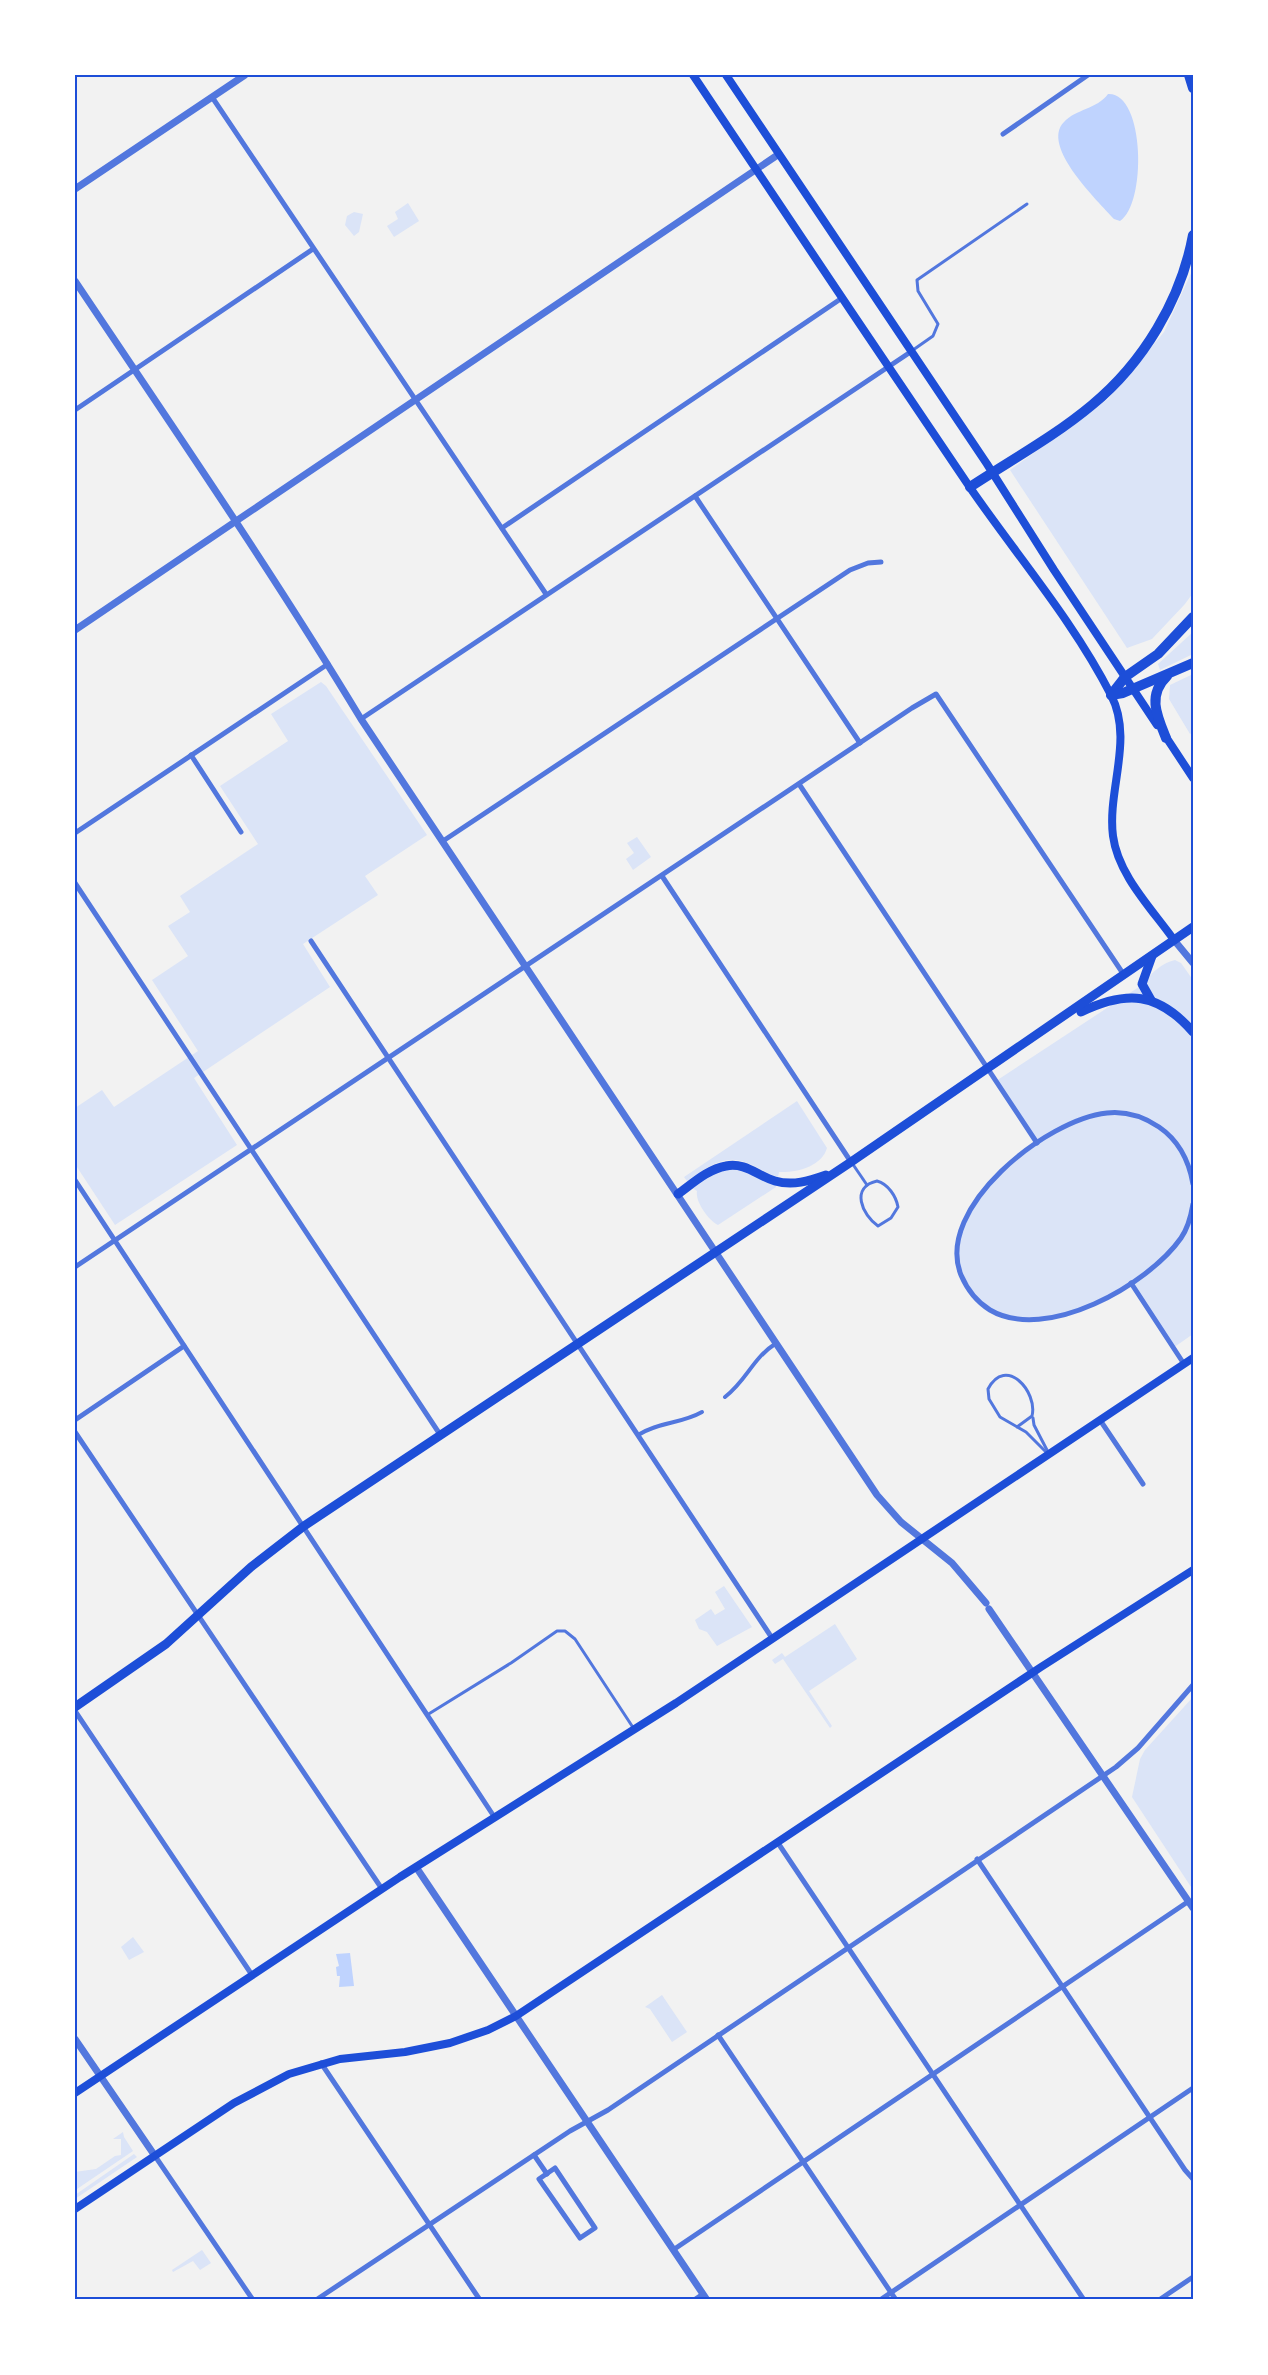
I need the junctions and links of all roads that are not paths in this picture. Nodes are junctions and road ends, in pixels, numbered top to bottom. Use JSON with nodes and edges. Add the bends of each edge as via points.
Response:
{"nodes":[{"id":1,"x":245,"y":75,"type":"edge"},
{"id":2,"x":693,"y":75,"type":"edge"},
{"id":3,"x":726,"y":75,"type":"edge"},
{"id":4,"x":1088,"y":75,"type":"edge"},
{"id":5,"x":1190,"y":75,"type":"edge"},
{"id":6,"x":1193,"y":88,"type":"edge"},
{"id":7,"x":212,"y":97,"type":"junction"},
{"id":8,"x":1003,"y":134,"type":"dead end"},
{"id":9,"x":779,"y":154,"type":"junction"},
{"id":10,"x":756,"y":170,"type":"junction"},
{"id":11,"x":75,"y":189,"type":"edge"},
{"id":12,"x":1027,"y":204,"type":"dead end"},
{"id":13,"x":1193,"y":234,"type":"edge"},
{"id":14,"x":313,"y":249,"type":"junction"},
{"id":15,"x":75,"y":281,"type":"edge"},
{"id":16,"x":842,"y":298,"type":"junction"},
{"id":17,"x":912,"y":351,"type":"junction"},
{"id":18,"x":889,"y":367,"type":"junction"},
{"id":19,"x":134,"y":370,"type":"junction"},
{"id":20,"x":414,"y":400,"type":"junction"},
{"id":21,"x":75,"y":410,"type":"edge"},
{"id":22,"x":993,"y":472,"type":"junction"},
{"id":23,"x":970,"y":487,"type":"junction"},
{"id":24,"x":695,"y":496,"type":"junction"},
{"id":25,"x":235,"y":522,"type":"junction"},
{"id":26,"x":502,"y":528,"type":"junction"},
{"id":27,"x":881,"y":562,"type":"dead end"},
{"id":28,"x":546,"y":594,"type":"junction"},
{"id":29,"x":1193,"y":617,"type":"edge"},
{"id":30,"x":778,"y":619,"type":"junction"},
{"id":31,"x":75,"y":630,"type":"edge"},
{"id":32,"x":1193,"y":663,"type":"edge"},
{"id":33,"x":328,"y":664,"type":"junction"},
{"id":34,"x":1171,"y":672,"type":"junction"},
{"id":35,"x":1125,"y":677,"type":"junction"},
{"id":36,"x":1133,"y":688,"type":"junction"},
{"id":37,"x":1111,"y":695,"type":"junction"},
{"id":38,"x":361,"y":719,"type":"junction"},
{"id":39,"x":1166,"y":738,"type":"junction"},
{"id":40,"x":860,"y":743,"type":"junction"},
{"id":41,"x":191,"y":755,"type":"junction"},
{"id":42,"x":1193,"y":778,"type":"edge"},
{"id":43,"x":799,"y":784,"type":"junction"},
{"id":44,"x":241,"y":832,"type":"dead end"},
{"id":45,"x":75,"y":833,"type":"edge"},
{"id":46,"x":443,"y":841,"type":"junction"},
{"id":47,"x":662,"y":876,"type":"junction"},
{"id":48,"x":75,"y":883,"type":"edge"},
{"id":49,"x":1193,"y":927,"type":"edge"},
{"id":50,"x":311,"y":940,"type":"dead end"},
{"id":51,"x":1174,"y":940,"type":"junction"},
{"id":52,"x":1152,"y":956,"type":"junction"},
{"id":53,"x":1193,"y":963,"type":"edge"},
{"id":54,"x":526,"y":966,"type":"junction"},
{"id":55,"x":1125,"y":975,"type":"junction"},
{"id":56,"x":1152,"y":1000,"type":"junction"},
{"id":57,"x":1054,"y":1024,"type":"junction"},
{"id":58,"x":1193,"y":1032,"type":"edge"},
{"id":59,"x":388,"y":1057,"type":"junction"},
{"id":60,"x":988,"y":1069,"type":"junction"},
{"id":61,"x":1037,"y":1143,"type":"junction"},
{"id":62,"x":251,"y":1149,"type":"junction"},
{"id":63,"x":851,"y":1162,"type":"junction"},
{"id":64,"x":839,"y":1170,"type":"junction"},
{"id":65,"x":75,"y":1180,"type":"edge"},
{"id":66,"x":1193,"y":1184,"type":"edge"},
{"id":67,"x":867,"y":1185,"type":"junction"},
{"id":68,"x":678,"y":1194,"type":"junction"},
{"id":69,"x":1193,"y":1204,"type":"edge"},
{"id":70,"x":115,"y":1240,"type":"junction"},
{"id":71,"x":716,"y":1252,"type":"junction"},
{"id":72,"x":75,"y":1267,"type":"edge"},
{"id":73,"x":1131,"y":1283,"type":"junction"},
{"id":74,"x":776,"y":1343,"type":"junction"},
{"id":75,"x":578,"y":1344,"type":"junction"},
{"id":76,"x":184,"y":1346,"type":"junction"},
{"id":77,"x":1193,"y":1358,"type":"edge"},
{"id":78,"x":1184,"y":1364,"type":"junction"},
{"id":79,"x":725,"y":1397,"type":"dead end"},
{"id":80,"x":702,"y":1412,"type":"dead end"},
{"id":81,"x":1032,"y":1416,"type":"junction"},
{"id":82,"x":75,"y":1420,"type":"edge"},
{"id":83,"x":1100,"y":1420,"type":"junction"},
{"id":84,"x":1017,"y":1427,"type":"junction"},
{"id":85,"x":75,"y":1432,"type":"edge"},
{"id":86,"x":638,"y":1435,"type":"junction"},
{"id":87,"x":441,"y":1436,"type":"junction"},
{"id":88,"x":1048,"y":1454,"type":"junction"},
{"id":89,"x":1143,"y":1484,"type":"dead end"},
{"id":90,"x":304,"y":1526,"type":"junction"},
{"id":91,"x":922,"y":1539,"type":"junction"},
{"id":92,"x":1193,"y":1570,"type":"edge"},
{"id":93,"x":199,"y":1616,"type":"junction"},
{"id":94,"x":772,"y":1638,"type":"junction"},
{"id":95,"x":1033,"y":1673,"type":"junction"},
{"id":96,"x":1193,"y":1685,"type":"edge"},
{"id":97,"x":75,"y":1709,"type":"edge"},
{"id":98,"x":427,"y":1715,"type":"junction"},
{"id":99,"x":634,"y":1729,"type":"junction"},
{"id":100,"x":1103,"y":1774,"type":"junction"},
{"id":101,"x":495,"y":1818,"type":"junction"},
{"id":102,"x":778,"y":1843,"type":"junction"},
{"id":103,"x":977,"y":1859,"type":"junction"},
{"id":104,"x":416,"y":1868,"type":"junction"},
{"id":105,"x":382,"y":1889,"type":"junction"},
{"id":106,"x":1191,"y":1905,"type":"edge"},
{"id":107,"x":848,"y":1947,"type":"junction"},
{"id":108,"x":252,"y":1975,"type":"junction"},
{"id":109,"x":1062,"y":1986,"type":"junction"},
{"id":110,"x":516,"y":2016,"type":"junction"},
{"id":111,"x":718,"y":2035,"type":"junction"},
{"id":112,"x":75,"y":2039,"type":"edge"},
{"id":113,"x":321,"y":2063,"type":"junction"},
{"id":114,"x":932,"y":2075,"type":"junction"},
{"id":115,"x":100,"y":2076,"type":"junction"},
{"id":116,"x":1193,"y":2088,"type":"edge"},
{"id":117,"x":75,"y":2093,"type":"edge"},
{"id":118,"x":1150,"y":2117,"type":"junction"},
{"id":119,"x":587,"y":2121,"type":"junction"},
{"id":120,"x":534,"y":2155,"type":"junction"},
{"id":121,"x":155,"y":2156,"type":"junction"},
{"id":122,"x":803,"y":2163,"type":"junction"},
{"id":123,"x":547,"y":2174,"type":"junction"},
{"id":124,"x":1193,"y":2179,"type":"edge"},
{"id":125,"x":1019,"y":2205,"type":"junction"},
{"id":126,"x":75,"y":2210,"type":"edge"},
{"id":127,"x":429,"y":2225,"type":"junction"},
{"id":128,"x":673,"y":2250,"type":"junction"},
{"id":129,"x":1193,"y":2277,"type":"edge"},
{"id":130,"x":891,"y":2292,"type":"junction"},
{"id":131,"x":705,"y":2297,"type":"edge"},
{"id":132,"x":253,"y":2300,"type":"edge"},
{"id":133,"x":316,"y":2300,"type":"edge"},
{"id":134,"x":480,"y":2300,"type":"edge"},
{"id":135,"x":694,"y":2300,"type":"edge"},
{"id":136,"x":879,"y":2300,"type":"edge"},
{"id":137,"x":896,"y":2300,"type":"edge"},
{"id":138,"x":1084,"y":2300,"type":"edge"},
{"id":139,"x":1159,"y":2300,"type":"edge"}],
"edges":[{"from":1,"to":7,"type":"street"},
{"from":2,"to":10,"type":"main road"},
{"from":3,"to":9,"type":"main road"},
{"from":4,"to":8,"type":"street"},
{"from":5,"to":6,"type":"highway"},
{"from":7,"to":11,"type":"street"},
{"from":7,"to":14,"type":"street"},
{"from":9,"to":10,"type":"street"},
{"from":9,"to":17,"type":"main road"},
{"from":10,"to":16,"type":"main road"},
{"from":10,"to":20,"type":"street"},
{"from":12,"to":17,"type":"lane","via":[[917,280],[918,291],[938,324],[933,336]]},
{"from":13,"to":22,"type":"highway","via":[[1188,263],[1167,310],[1123,375],[1076,417]]},
{"from":14,"to":19,"type":"street"},
{"from":14,"to":20,"type":"street"},
{"from":15,"to":19,"type":"street"},
{"from":16,"to":18,"type":"main road"},
{"from":16,"to":26,"type":"street"},
{"from":17,"to":18,"type":"street"},
{"from":17,"to":22,"type":"main road"},
{"from":18,"to":23,"type":"main road"},
{"from":18,"to":24,"type":"street"},
{"from":19,"to":21,"type":"street"},
{"from":19,"to":25,"type":"street"},
{"from":20,"to":25,"type":"street"},
{"from":20,"to":26,"type":"street"},
{"from":22,"to":23,"type":"highway"},
{"from":22,"to":35,"type":"main road"},
{"from":23,"to":37,"type":"main road"},
{"from":24,"to":28,"type":"street"},
{"from":24,"to":30,"type":"street"},
{"from":25,"to":31,"type":"street"},
{"from":25,"to":33,"type":"street"},
{"from":26,"to":28,"type":"street"},
{"from":27,"to":30,"type":"street","via":[[861,564],[850,570]]},
{"from":28,"to":38,"type":"street"},
{"from":29,"to":35,"type":"highway","via":[[1158,654]]},
{"from":30,"to":40,"type":"street"},
{"from":30,"to":46,"type":"street"},
{"from":32,"to":34,"type":"highway"},
{"from":33,"to":38,"type":"street"},
{"from":33,"to":41,"type":"street"},
{"from":34,"to":36,"type":"highway"},
{"from":34,"to":39,"type":"highway","via":[[1158,687],[1154,705]]},
{"from":35,"to":36,"type":"main road"},
{"from":35,"to":37,"type":"highway"},
{"from":36,"to":37,"type":"highway"},
{"from":36,"to":39,"type":"main road"},
{"from":37,"to":51,"type":"main road","via":[[1120,740],[1113,816],[1115,846],[1138,890]]},
{"from":38,"to":46,"type":"street"},
{"from":39,"to":42,"type":"main road"},
{"from":40,"to":43,"type":"street"},
{"from":40,"to":55,"type":"street","via":[[936,694]]},
{"from":41,"to":44,"type":"street"},
{"from":41,"to":45,"type":"street"},
{"from":43,"to":47,"type":"street"},
{"from":43,"to":60,"type":"street"},
{"from":46,"to":54,"type":"street"},
{"from":47,"to":54,"type":"street"},
{"from":47,"to":63,"type":"street"},
{"from":48,"to":62,"type":"street"},
{"from":49,"to":51,"type":"highway"},
{"from":50,"to":59,"type":"street"},
{"from":51,"to":52,"type":"highway"},
{"from":51,"to":53,"type":"street"},
{"from":52,"to":55,"type":"highway"},
{"from":52,"to":56,"type":"highway","via":[[1142,984]]},
{"from":54,"to":59,"type":"street"},
{"from":54,"to":68,"type":"street"},
{"from":55,"to":57,"type":"highway"},
{"from":56,"to":57,"type":"highway","via":[[1117,998]]},
{"from":56,"to":58,"type":"highway","via":[[1179,1017]]},
{"from":57,"to":60,"type":"highway"},
{"from":59,"to":62,"type":"street"},
{"from":59,"to":75,"type":"street"},
{"from":60,"to":61,"type":"street"},
{"from":60,"to":63,"type":"highway"},
{"from":61,"to":66,"type":"street","via":[[1096,1115],[1137,1116],[1156,1125],[1175,1142],[1188,1163]]},
{"from":61,"to":73,"type":"street","via":[[1000,1173],[966,1218],[957,1241],[957,1256],[969,1290],[982,1305],[998,1314],[1030,1320],[1088,1306]]},
{"from":62,"to":70,"type":"street"},
{"from":62,"to":87,"type":"street"},
{"from":63,"to":64,"type":"highway"},
{"from":63,"to":67,"type":"lane"},
{"from":64,"to":68,"type":"highway","via":[[786,1183],[746,1167],[729,1165],[712,1171]]},
{"from":64,"to":71,"type":"highway"},
{"from":65,"to":70,"type":"street"},
{"from":67,"to":67,"type":"lane","via":[[860,1195],[862,1206],[878,1226],[895,1214],[897,1203],[884,1184],[877,1181]]},
{"from":68,"to":71,"type":"street"},
{"from":69,"to":73,"type":"street","via":[[1180,1238]]},
{"from":70,"to":72,"type":"street"},
{"from":70,"to":76,"type":"street"},
{"from":71,"to":74,"type":"street"},
{"from":71,"to":75,"type":"highway"},
{"from":73,"to":78,"type":"street"},
{"from":74,"to":79,"type":"street","via":[[759,1356],[742,1382]]},
{"from":74,"to":91,"type":"street","via":[[882,1501]]},
{"from":75,"to":86,"type":"street"},
{"from":75,"to":87,"type":"highway"},
{"from":76,"to":82,"type":"street"},
{"from":76,"to":90,"type":"street"},
{"from":77,"to":78,"type":"main road"},
{"from":78,"to":83,"type":"main road"},
{"from":80,"to":86,"type":"street"},
{"from":81,"to":84,"type":"lane"},
{"from":81,"to":84,"type":"lane","via":[[1032,1402],[1017,1380],[1008,1374],[998,1377],[988,1389],[989,1399],[1000,1417]]},
{"from":81,"to":88,"type":"lane"},
{"from":83,"to":88,"type":"main road"},
{"from":83,"to":89,"type":"street"},
{"from":84,"to":88,"type":"lane"},
{"from":85,"to":93,"type":"street"},
{"from":86,"to":94,"type":"street"},
{"from":87,"to":90,"type":"highway"},
{"from":88,"to":91,"type":"main road"},
{"from":90,"to":93,"type":"highway","via":[[251,1567]]},
{"from":90,"to":98,"type":"street"},
{"from":91,"to":94,"type":"main road"},
{"from":91,"to":95,"type":"street","via":[[952,1563]]},
{"from":92,"to":95,"type":"main road"},
{"from":93,"to":97,"type":"highway"},
{"from":93,"to":105,"type":"street"},
{"from":94,"to":99,"type":"main road"},
{"from":95,"to":100,"type":"street"},
{"from":95,"to":102,"type":"main road"},
{"from":96,"to":100,"type":"street","via":[[1138,1748]]},
{"from":97,"to":108,"type":"street"},
{"from":98,"to":99,"type":"lane","via":[[556,1631],[565,1631],[575,1639]]},
{"from":98,"to":101,"type":"street"},
{"from":99,"to":101,"type":"main road"},
{"from":100,"to":103,"type":"street"},
{"from":100,"to":106,"type":"street"},
{"from":101,"to":104,"type":"main road"},
{"from":102,"to":107,"type":"street"},
{"from":102,"to":110,"type":"main road"},
{"from":103,"to":107,"type":"street"},
{"from":103,"to":109,"type":"street"},
{"from":104,"to":105,"type":"main road"},
{"from":104,"to":110,"type":"street"},
{"from":105,"to":108,"type":"main road"},
{"from":106,"to":109,"type":"street"},
{"from":107,"to":111,"type":"street"},
{"from":107,"to":114,"type":"street"},
{"from":108,"to":115,"type":"main road"},
{"from":109,"to":114,"type":"street"},
{"from":109,"to":118,"type":"street"},
{"from":110,"to":113,"type":"main road","via":[[477,2034],[436,2046]]},
{"from":110,"to":119,"type":"street"},
{"from":111,"to":119,"type":"street"},
{"from":111,"to":122,"type":"street"},
{"from":112,"to":115,"type":"street"},
{"from":113,"to":121,"type":"main road","via":[[255,2091]]},
{"from":113,"to":127,"type":"street"},
{"from":114,"to":122,"type":"street"},
{"from":114,"to":125,"type":"street"},
{"from":115,"to":117,"type":"main road"},
{"from":115,"to":121,"type":"street"},
{"from":116,"to":118,"type":"street"},
{"from":118,"to":124,"type":"street"},
{"from":118,"to":125,"type":"street"},
{"from":119,"to":120,"type":"street"},
{"from":119,"to":128,"type":"street"},
{"from":120,"to":123,"type":"street"},
{"from":120,"to":127,"type":"street"},
{"from":121,"to":126,"type":"main road"},
{"from":121,"to":132,"type":"street"},
{"from":122,"to":128,"type":"street"},
{"from":122,"to":130,"type":"street"},
{"from":123,"to":123,"type":"street","via":[[539,2179],[579,2238],[595,2228],[555,2168]]},
{"from":125,"to":130,"type":"street"},
{"from":125,"to":138,"type":"street"},
{"from":127,"to":133,"type":"street"},
{"from":127,"to":134,"type":"street"},
{"from":128,"to":131,"type":"street"},
{"from":129,"to":139,"type":"street"},
{"from":130,"to":136,"type":"street"},
{"from":130,"to":137,"type":"street"},
{"from":131,"to":135,"type":"street"}]}
